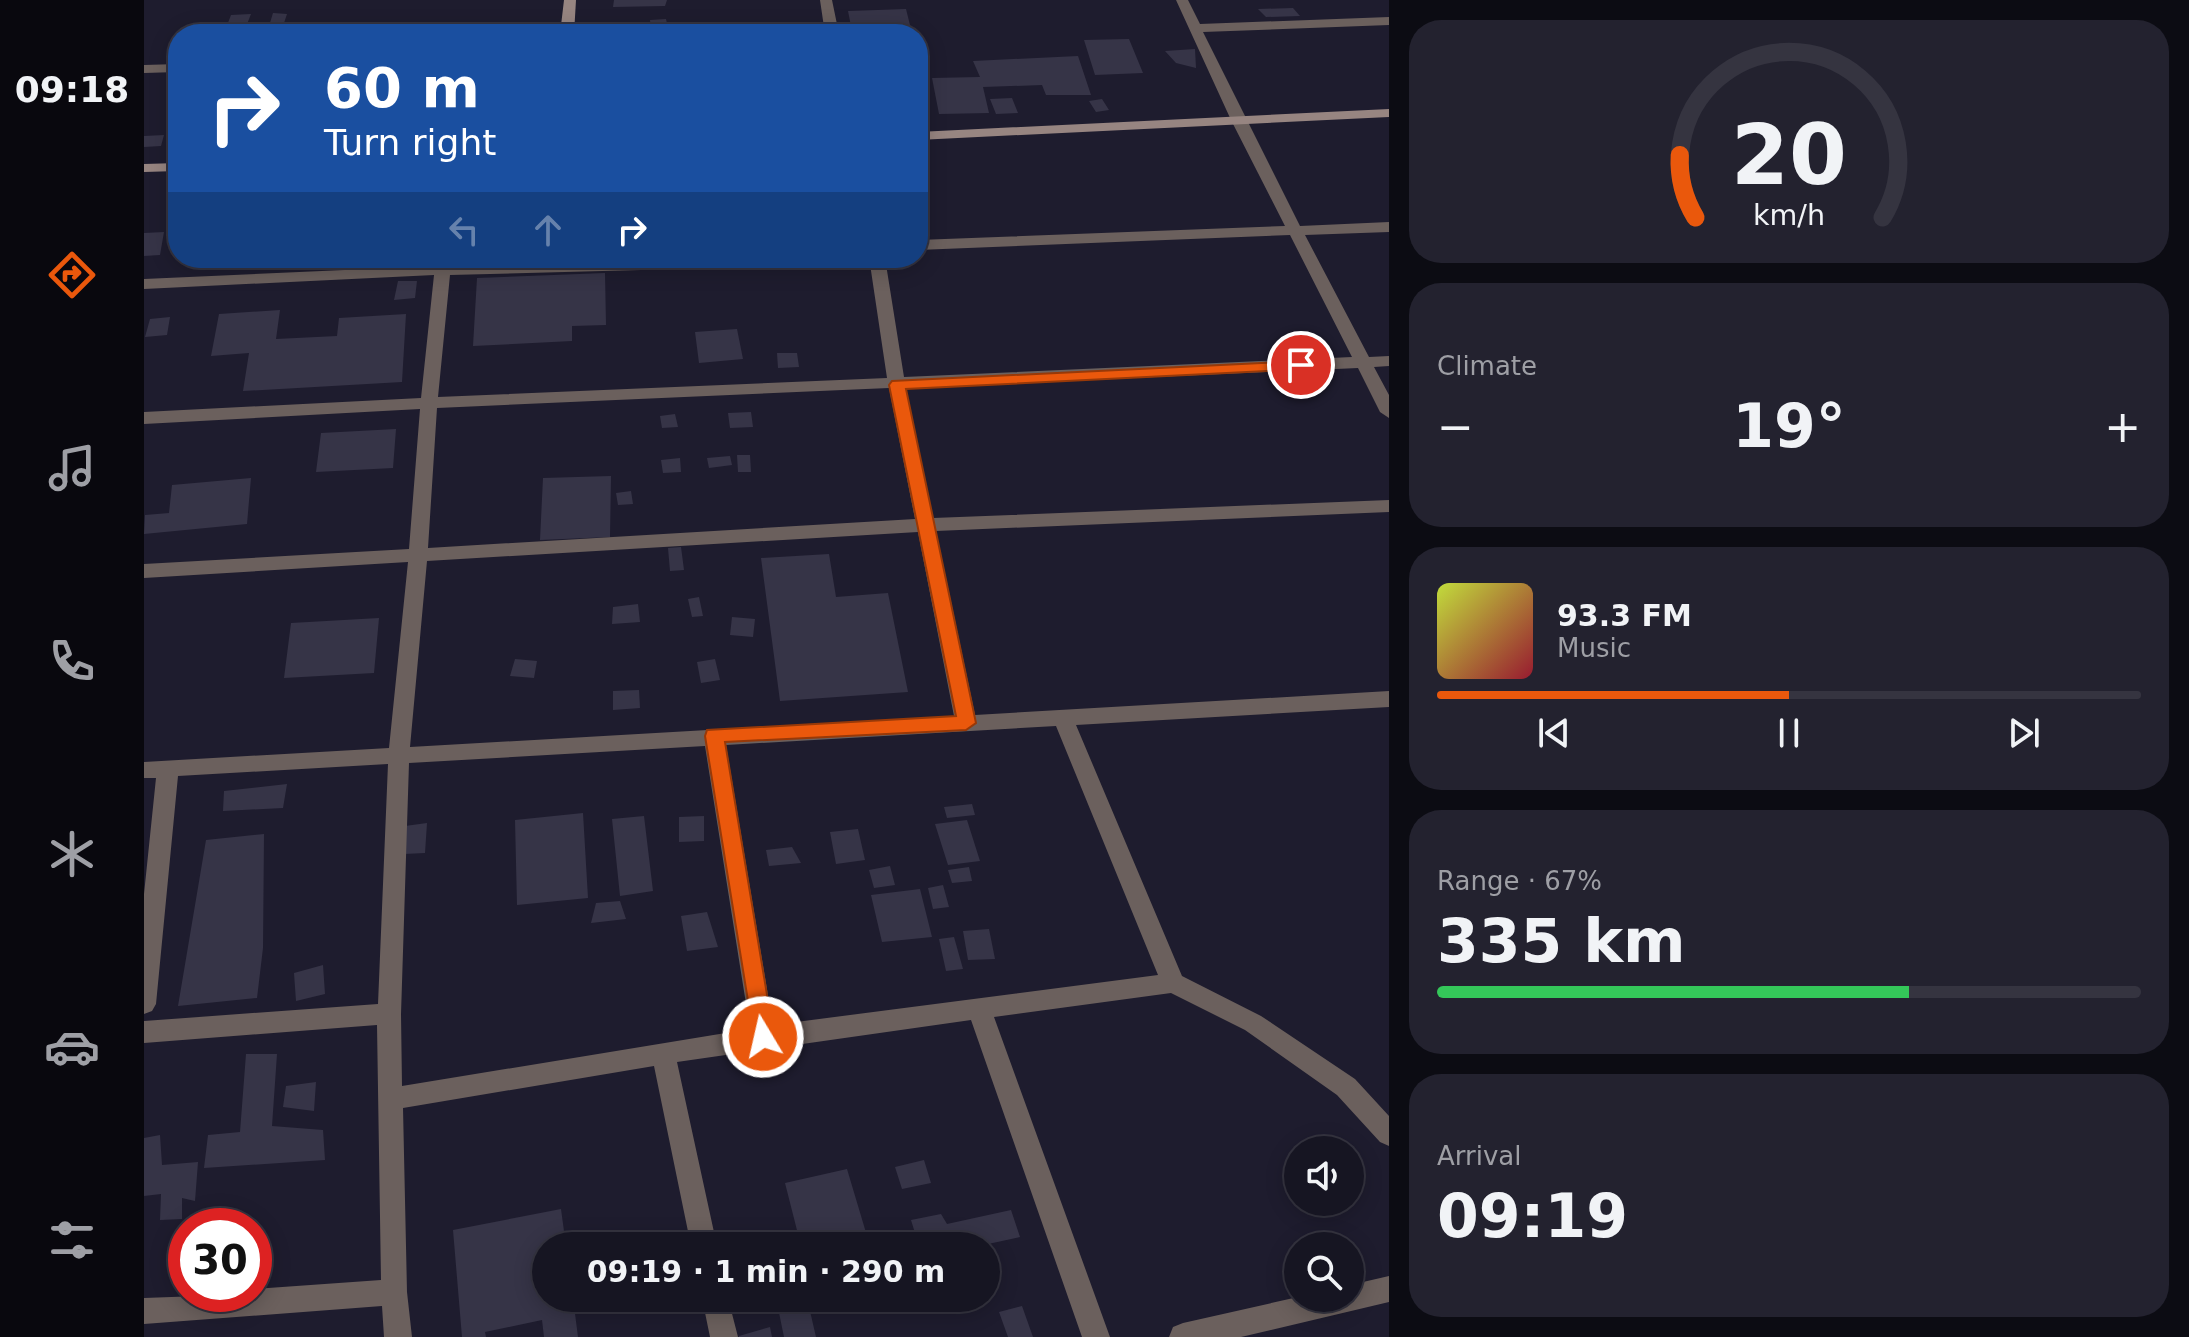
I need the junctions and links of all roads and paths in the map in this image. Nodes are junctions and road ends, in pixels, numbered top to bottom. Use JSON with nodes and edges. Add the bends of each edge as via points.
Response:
{"nodes":[{"id":1,"x":570,"y":0,"type":"edge"},
{"id":2,"x":826,"y":0,"type":"edge"},
{"id":3,"x":1182,"y":0,"type":"edge"},
{"id":4,"x":1389,"y":21,"type":"edge"},
{"id":5,"x":568,"y":24,"type":"edge"},
{"id":6,"x":830,"y":24,"type":"edge"},
{"id":7,"x":1197,"y":28,"type":"junction"},
{"id":8,"x":168,"y":68,"type":"edge"},
{"id":9,"x":144,"y":69,"type":"edge"},
{"id":10,"x":1389,"y":113,"type":"edge"},
{"id":11,"x":1238,"y":120,"type":"junction"},
{"id":12,"x":928,"y":136,"type":"edge"},
{"id":13,"x":168,"y":167,"type":"edge"},
{"id":14,"x":144,"y":168,"type":"edge"},
{"id":15,"x":1389,"y":227,"type":"edge"},
{"id":16,"x":1295,"y":231,"type":"junction"},
{"id":17,"x":928,"y":245,"type":"edge"},
{"id":18,"x":383,"y":268,"type":"edge"},
{"id":19,"x":443,"y":268,"type":"edge"},
{"id":20,"x":878,"y":268,"type":"edge"},
{"id":21,"x":144,"y":284,"type":"edge"},
{"id":22,"x":1389,"y":361,"type":"edge"},
{"id":23,"x":1363,"y":362,"type":"junction"},
{"id":24,"x":897,"y":385,"type":"junction"},
{"id":25,"x":429,"y":401,"type":"junction"},
{"id":26,"x":1389,"y":412,"type":"edge"},
{"id":27,"x":144,"y":418,"type":"edge"},
{"id":28,"x":1389,"y":506,"type":"edge"},
{"id":29,"x":928,"y":525,"type":"junction"},
{"id":30,"x":418,"y":557,"type":"junction"},
{"id":31,"x":144,"y":571,"type":"edge"},
{"id":32,"x":1389,"y":699,"type":"edge"},
{"id":33,"x":1063,"y":717,"type":"junction"},
{"id":34,"x":966,"y":723,"type":"junction"},
{"id":35,"x":714,"y":736,"type":"junction"},
{"id":36,"x":399,"y":755,"type":"junction"},
{"id":37,"x":168,"y":768,"type":"junction"},
{"id":38,"x":144,"y":770,"type":"edge"},
{"id":39,"x":1173,"y":983,"type":"junction"},
{"id":40,"x":144,"y":1004,"type":"edge"},
{"id":41,"x":979,"y":1009,"type":"junction"},
{"id":42,"x":389,"y":1014,"type":"junction"},
{"id":43,"x":144,"y":1032,"type":"edge"},
{"id":44,"x":763,"y":1037,"type":"junction"},
{"id":45,"x":663,"y":1054,"type":"junction"},
{"id":46,"x":392,"y":1099,"type":"junction"},
{"id":47,"x":1389,"y":1134,"type":"edge"},
{"id":48,"x":701,"y":1232,"type":"edge"},
{"id":49,"x":1389,"y":1289,"type":"edge"},
{"id":50,"x":394,"y":1292,"type":"junction"},
{"id":51,"x":144,"y":1311,"type":"edge"},
{"id":52,"x":718,"y":1312,"type":"edge"},
{"id":53,"x":398,"y":1337,"type":"edge"},
{"id":54,"x":724,"y":1337,"type":"edge"},
{"id":55,"x":1096,"y":1337,"type":"edge"},
{"id":56,"x":1183,"y":1337,"type":"edge"}],
"edges":[{"from":1,"to":5,"type":"street"},
{"from":2,"to":6,"type":"street"},
{"from":3,"to":7,"type":"street"},
{"from":4,"to":7,"type":"street"},
{"from":7,"to":11,"type":"street"},
{"from":8,"to":9,"type":"street"},
{"from":10,"to":11,"type":"street"},
{"from":11,"to":12,"type":"street"},
{"from":11,"to":16,"type":"street"},
{"from":13,"to":14,"type":"street"},
{"from":15,"to":16,"type":"street"},
{"from":16,"to":17,"type":"street"},
{"from":16,"to":23,"type":"street"},
{"from":18,"to":21,"type":"street"},
{"from":19,"to":25,"type":"street"},
{"from":20,"to":24,"type":"street"},
{"from":22,"to":23,"type":"street"},
{"from":23,"to":24,"type":"street"},
{"from":23,"to":26,"type":"street"},
{"from":24,"to":25,"type":"street"},
{"from":24,"to":29,"type":"street"},
{"from":25,"to":27,"type":"street"},
{"from":25,"to":30,"type":"street"},
{"from":28,"to":29,"type":"street"},
{"from":29,"to":30,"type":"street"},
{"from":29,"to":34,"type":"street"},
{"from":30,"to":31,"type":"street"},
{"from":30,"to":36,"type":"street"},
{"from":32,"to":33,"type":"street"},
{"from":33,"to":34,"type":"street"},
{"from":33,"to":39,"type":"street"},
{"from":34,"to":35,"type":"street"},
{"from":35,"to":36,"type":"street"},
{"from":35,"to":44,"type":"street"},
{"from":36,"to":37,"type":"street"},
{"from":36,"to":42,"type":"street"},
{"from":37,"to":38,"type":"street"},
{"from":37,"to":40,"type":"street"},
{"from":39,"to":41,"type":"street"},
{"from":39,"to":47,"type":"street","via":[[1253,1023],[1346,1087]]},
{"from":41,"to":44,"type":"street"},
{"from":41,"to":55,"type":"street"},
{"from":42,"to":43,"type":"street"},
{"from":42,"to":46,"type":"street"},
{"from":44,"to":45,"type":"street"},
{"from":45,"to":46,"type":"street"},
{"from":45,"to":48,"type":"street"},
{"from":46,"to":50,"type":"street"},
{"from":49,"to":56,"type":"street"},
{"from":50,"to":51,"type":"street"},
{"from":50,"to":53,"type":"street"},
{"from":52,"to":54,"type":"street"}]}
